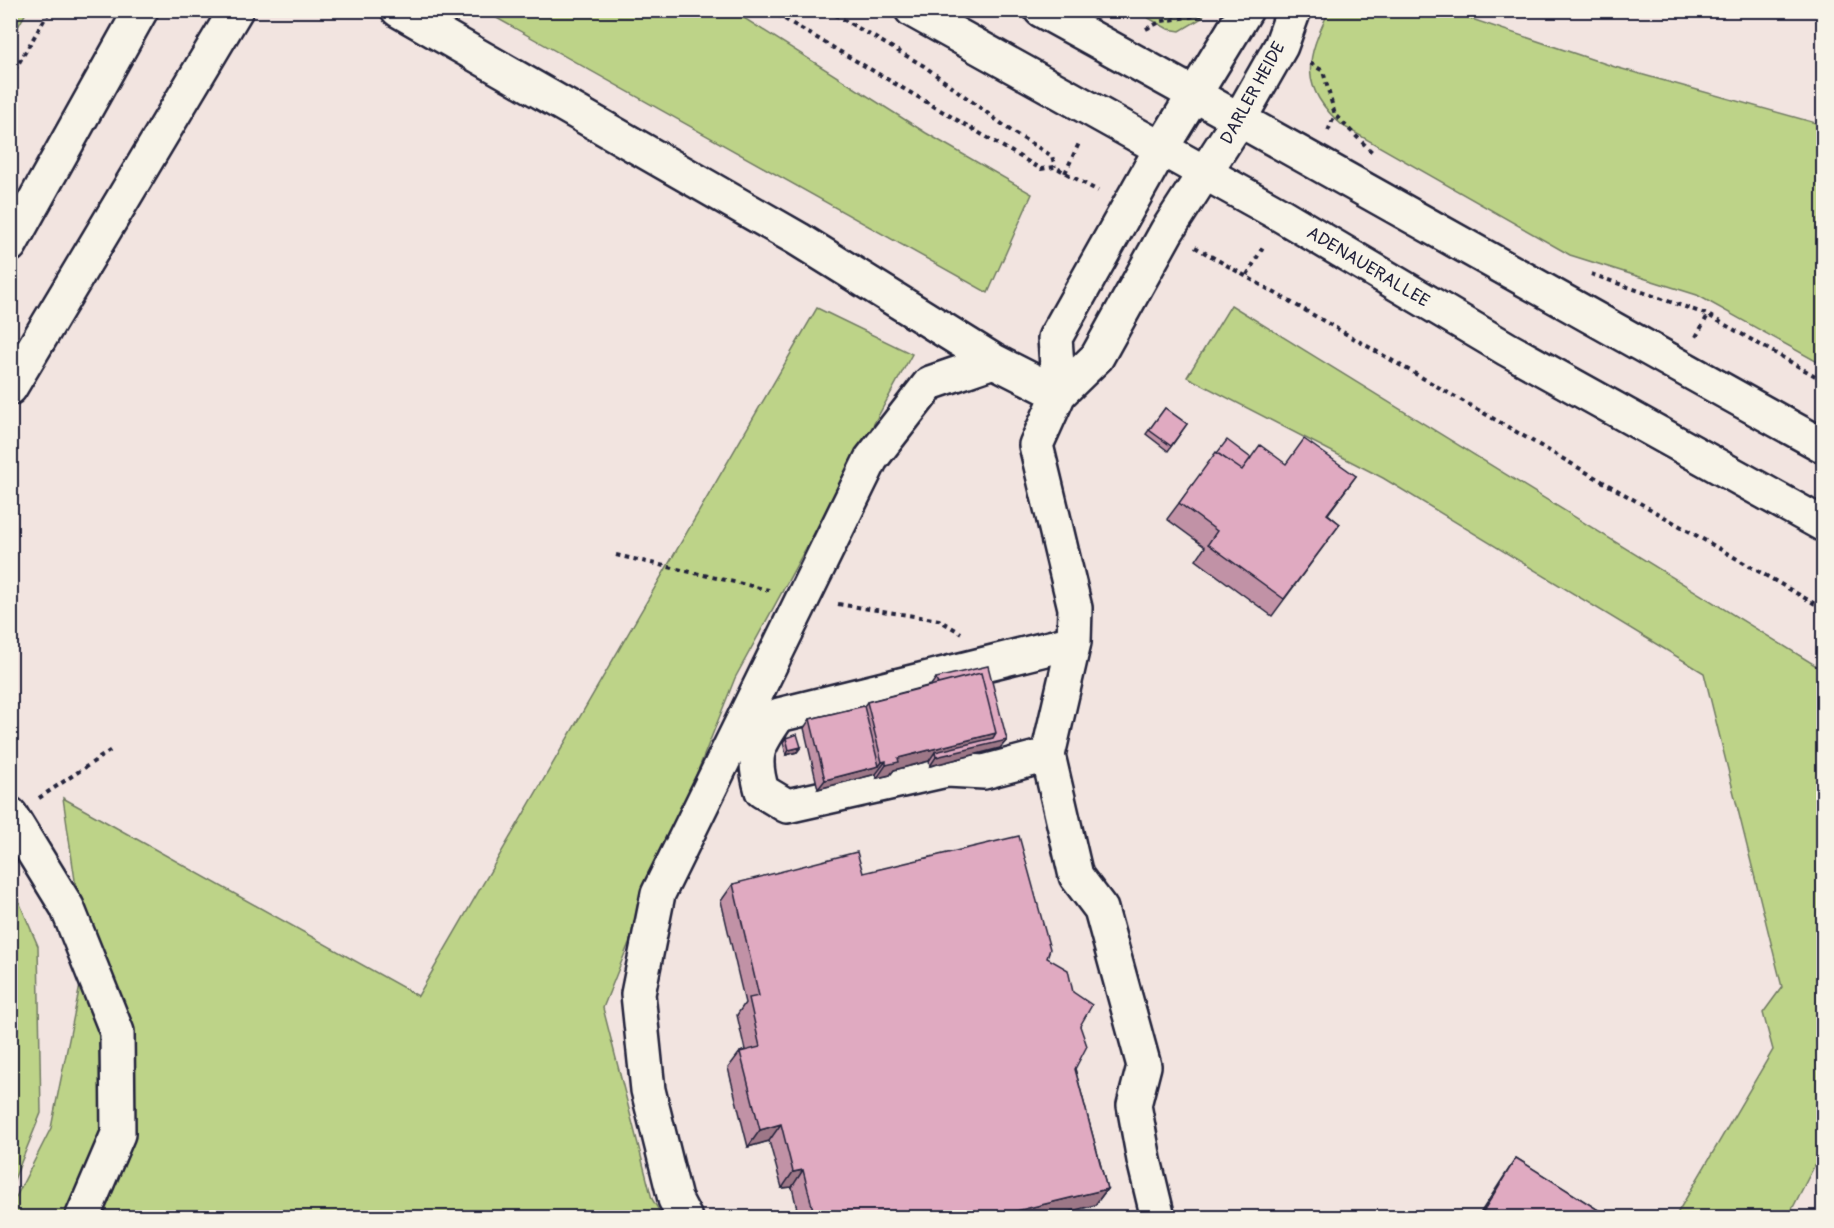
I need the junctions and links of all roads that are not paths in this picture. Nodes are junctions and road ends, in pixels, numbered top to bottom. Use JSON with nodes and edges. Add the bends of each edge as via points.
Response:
{"nodes":[{"id":1,"x":141,"y":10,"type":"edge"},
{"id":2,"x":236,"y":10,"type":"edge"},
{"id":3,"x":398,"y":10,"type":"edge"},
{"id":4,"x":912,"y":10,"type":"edge"},
{"id":5,"x":1041,"y":10,"type":"edge"},
{"id":6,"x":1246,"y":10,"type":"edge"},
{"id":7,"x":1294,"y":10,"type":"edge"},
{"id":8,"x":1194,"y":95,"type":"junction"},
{"id":9,"x":1240,"y":118,"type":"junction"},
{"id":10,"x":1161,"y":149,"type":"junction"},
{"id":11,"x":1206,"y":174,"type":"junction"},
{"id":12,"x":10,"y":245,"type":"edge"},
{"id":13,"x":994,"y":361,"type":"junction"},
{"id":14,"x":10,"y":388,"type":"edge"},
{"id":15,"x":1059,"y":394,"type":"junction"},
{"id":16,"x":1824,"y":446,"type":"edge"},
{"id":17,"x":1824,"y":525,"type":"edge"},
{"id":18,"x":1074,"y":642,"type":"junction"},
{"id":19,"x":1048,"y":755,"type":"junction"},
{"id":20,"x":11,"y":815,"type":"edge"},
{"id":21,"x":82,"y":1218,"type":"edge"},
{"id":22,"x":685,"y":1218,"type":"edge"},
{"id":23,"x":1158,"y":1218,"type":"edge"}],
"edges":[{"from":1,"to":12,"type":"main road"},
{"from":2,"to":14,"type":"main road"},
{"from":3,"to":13,"type":"main road","via":[[798,239]]},
{"from":4,"to":10,"type":"main road","name":"ADENAUERALLEE"},
{"from":5,"to":8,"type":"main road"},
{"from":6,"to":8,"type":"main road"},
{"from":7,"to":9,"type":"main road","name":"DARLER HEIDE","via":[[1281,46]]},
{"from":8,"to":9,"type":"main road"},
{"from":8,"to":10,"type":"main road"},
{"from":9,"to":11,"type":"main road","name":"DARLER HEIDE"},
{"from":9,"to":16,"type":"main road","via":[[1552,297]]},
{"from":10,"to":11,"type":"main road","name":"ADENAUERALLEE"},
{"from":10,"to":15,"type":"main road","via":[[1055,338]]},
{"from":11,"to":15,"type":"main road","name":"DARLER HEIDE","via":[[1167,231],[1097,357]]},
{"from":11,"to":17,"type":"main road","name":"ADENAUERALLEE","via":[[1507,349]]},
{"from":13,"to":15,"type":"main road"},
{"from":13,"to":22,"type":"main road","via":[[930,383],[871,459],[658,894],[638,994],[648,1090],[675,1199]]},
{"from":15,"to":18,"type":"main road","via":[[1036,445],[1075,608]]},
{"from":18,"to":19,"type":"main road"},
{"from":18,"to":19,"type":"main road","via":[[779,715],[758,745],[755,768],[762,790],[787,807],[947,770],[984,772]]},
{"from":19,"to":23,"type":"main road","via":[[1076,876],[1101,909],[1144,1066],[1134,1105]]},
{"from":20,"to":21,"type":"main road","via":[[67,907],[117,1032],[118,1134]]}]}
